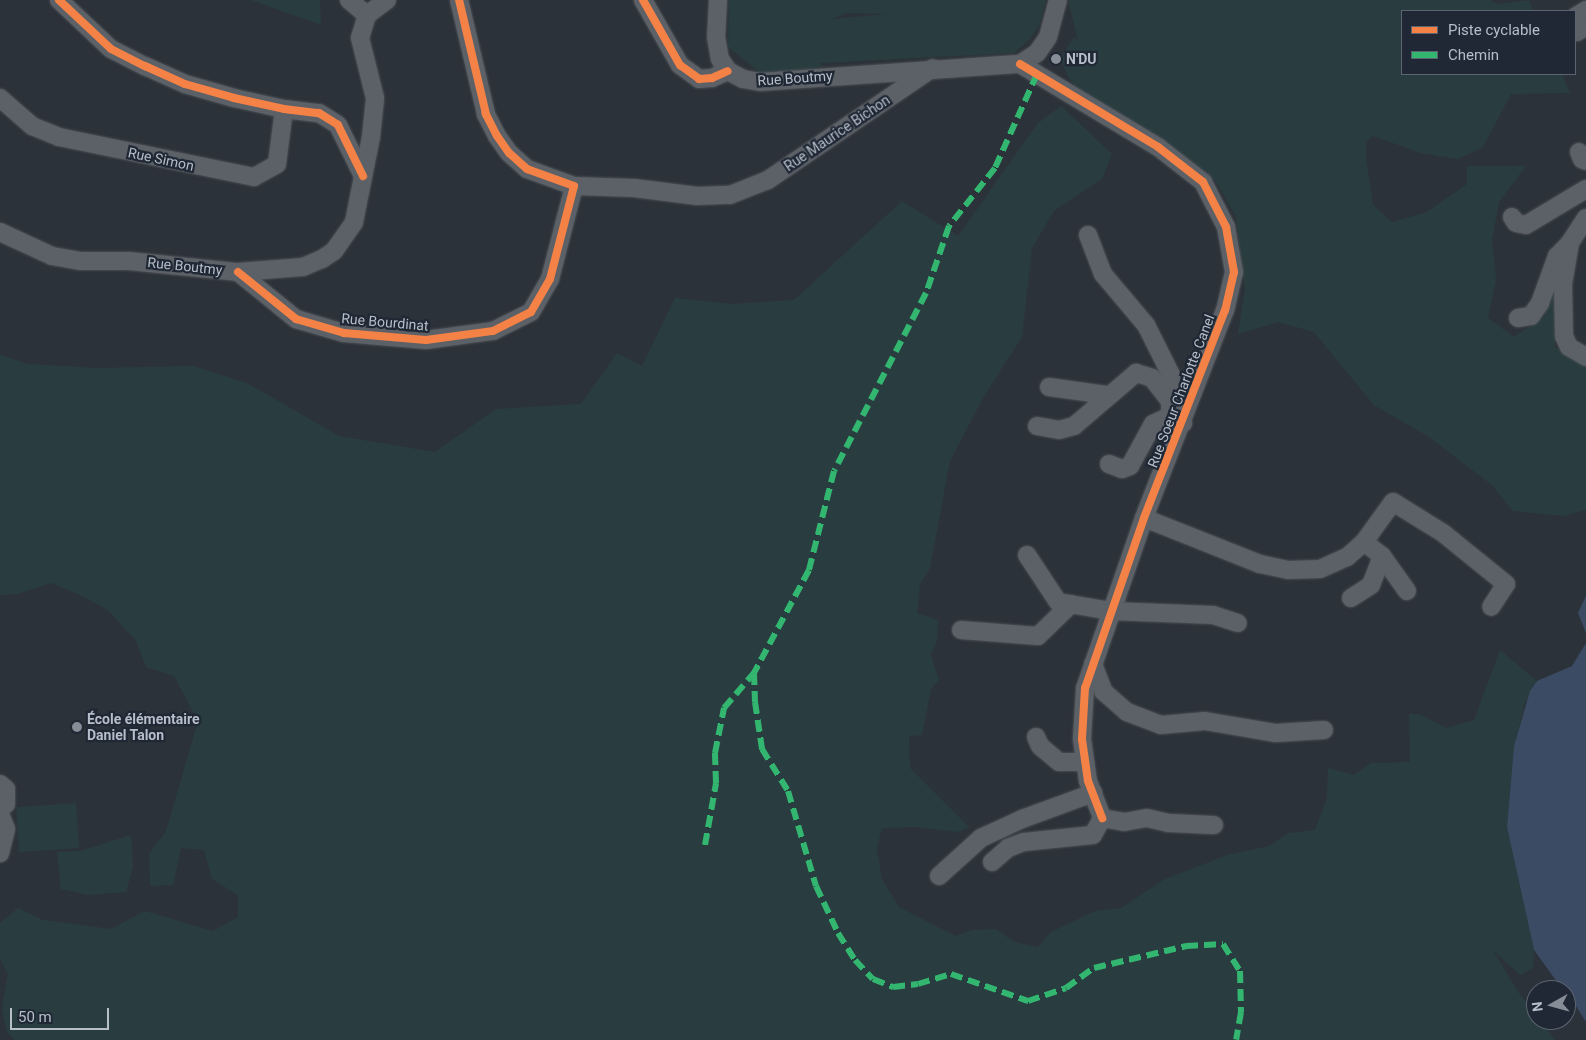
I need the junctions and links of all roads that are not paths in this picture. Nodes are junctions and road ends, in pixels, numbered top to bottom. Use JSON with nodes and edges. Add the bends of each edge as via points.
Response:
{"nodes":[{"id":1,"x":59,"y":0,"type":"edge"},
{"id":2,"x":349,"y":0,"type":"edge"},
{"id":3,"x":387,"y":0,"type":"edge"},
{"id":4,"x":458,"y":0,"type":"edge"},
{"id":5,"x":643,"y":0,"type":"edge"},
{"id":6,"x":718,"y":0,"type":"edge"},
{"id":7,"x":1058,"y":0,"type":"edge"},
{"id":8,"x":1586,"y":10,"type":"edge"},
{"id":9,"x":367,"y":15,"type":"junction"},
{"id":10,"x":1579,"y":25,"type":"edge"},
{"id":11,"x":1020,"y":64,"type":"junction"},
{"id":12,"x":934,"y":68,"type":"junction"},
{"id":13,"x":728,"y":71,"type":"junction"},
{"id":14,"x":0,"y":98,"type":"edge"},
{"id":15,"x":284,"y":109,"type":"junction"},
{"id":16,"x":363,"y":176,"type":"junction"},
{"id":17,"x":574,"y":186,"type":"junction"},
{"id":18,"x":1586,"y":189,"type":"edge"},
{"id":19,"x":1512,"y":217,"type":"dead end"},
{"id":20,"x":1586,"y":218,"type":"edge"},
{"id":21,"x":0,"y":232,"type":"edge"},
{"id":22,"x":1088,"y":235,"type":"dead end"},
{"id":23,"x":1570,"y":243,"type":"junction"},
{"id":24,"x":238,"y":272,"type":"junction"},
{"id":25,"x":1518,"y":318,"type":"dead end"},
{"id":26,"x":1586,"y":357,"type":"edge"},
{"id":27,"x":1049,"y":387,"type":"dead end"},
{"id":28,"x":1107,"y":395,"type":"junction"},
{"id":29,"x":1175,"y":414,"type":"junction"},
{"id":30,"x":1038,"y":426,"type":"dead end"},
{"id":31,"x":1109,"y":464,"type":"dead end"},
{"id":32,"x":1144,"y":518,"type":"junction"},
{"id":33,"x":1364,"y":542,"type":"junction"},
{"id":34,"x":1026,"y":554,"type":"dead end"},
{"id":35,"x":1382,"y":556,"type":"junction"},
{"id":36,"x":1407,"y":591,"type":"dead end"},
{"id":37,"x":1351,"y":598,"type":"dead end"},
{"id":38,"x":1071,"y":604,"type":"junction"},
{"id":39,"x":1491,"y":607,"type":"dead end"},
{"id":40,"x":1111,"y":611,"type":"junction"},
{"id":41,"x":1238,"y":623,"type":"dead end"},
{"id":42,"x":961,"y":630,"type":"dead end"},
{"id":43,"x":1093,"y":664,"type":"junction"},
{"id":44,"x":1324,"y":730,"type":"dead end"},
{"id":45,"x":1036,"y":737,"type":"dead end"},
{"id":46,"x":1085,"y":762,"type":"junction"},
{"id":47,"x":0,"y":784,"type":"edge"},
{"id":48,"x":1093,"y":793,"type":"junction"},
{"id":49,"x":0,"y":807,"type":"edge"},
{"id":50,"x":0,"y":814,"type":"edge"},
{"id":51,"x":1102,"y":818,"type":"junction"},
{"id":52,"x":1214,"y":825,"type":"dead end"},
{"id":53,"x":0,"y":853,"type":"edge"},
{"id":54,"x":992,"y":862,"type":"dead end"},
{"id":55,"x":939,"y":876,"type":"dead end"}],
"edges":[{"from":1,"to":15,"type":"street","via":[[111,48],[145,66],[185,84]]},
{"from":2,"to":9,"type":"street"},
{"from":3,"to":9,"type":"street"},
{"from":4,"to":17,"type":"street","via":[[486,114],[508,153],[527,169]]},
{"from":5,"to":13,"type":"street","via":[[680,65],[699,79]]},
{"from":6,"to":13,"type":"street","via":[[716,37],[720,59]]},
{"from":7,"to":11,"type":"street","via":[[1048,37],[1037,53]]},
{"from":8,"to":10,"type":"street"},
{"from":9,"to":16,"type":"street","name":"Rue Boutmy","via":[[360,38],[376,98]]},
{"from":11,"to":12,"type":"street"},
{"from":11,"to":29,"type":"street","name":"Rue Soeur Charlotte Canel","via":[[1158,146],[1203,182],[1226,227],[1234,272],[1225,310],[1189,398]]},
{"from":12,"to":13,"type":"street","name":"Rue Boutmy","via":[[760,82],[743,79]]},
{"from":12,"to":17,"type":"street","name":"Rue Maurice Bichon","via":[[768,180],[730,195],[697,196],[634,188]]},
{"from":14,"to":15,"type":"street","name":"Rue Simon","via":[[32,126],[59,137],[254,177],[277,164]]},
{"from":15,"to":16,"type":"street","via":[[319,113],[338,125]]},
{"from":16,"to":24,"type":"street","name":"Rue Boutmy","via":[[354,222],[334,251],[303,267]]},
{"from":17,"to":24,"type":"street","name":"Rue Bourdinat","via":[[550,279],[531,312],[493,331],[426,340],[344,333],[296,319]]},
{"from":18,"to":19,"type":"street","via":[[1526,225],[1516,224]]},
{"from":20,"to":23,"type":"street"},
{"from":21,"to":24,"type":"street","name":"Rue Boutmy","via":[[52,256],[80,261],[129,261]]},
{"from":22,"to":29,"type":"street","via":[[1103,274],[1146,325],[1171,375]]},
{"from":23,"to":25,"type":"street","via":[[1557,256],[1540,303],[1531,316]]},
{"from":23,"to":26,"type":"street","via":[[1563,284],[1564,336],[1569,348]]},
{"from":27,"to":28,"type":"street"},
{"from":28,"to":29,"type":"street","via":[[1136,373],[1152,378]]},
{"from":28,"to":30,"type":"street","via":[[1074,426],[1059,430]]},
{"from":29,"to":31,"type":"street","via":[[1152,424],[1130,466],[1122,469]]},
{"from":29,"to":32,"type":"street","name":"Rue Soeur Charlotte Canel"},
{"from":32,"to":33,"type":"street","via":[[1260,564],[1288,570],[1320,569],[1347,557]]},
{"from":32,"to":40,"type":"street","name":"Rue Soeur Charlotte Canel"},
{"from":33,"to":35,"type":"street"},
{"from":33,"to":39,"type":"street","via":[[1393,502],[1443,533],[1506,584]]},
{"from":34,"to":38,"type":"street","via":[[1058,602]]},
{"from":35,"to":36,"type":"street"},
{"from":35,"to":37,"type":"street","via":[[1371,585]]},
{"from":38,"to":40,"type":"street"},
{"from":38,"to":42,"type":"street","via":[[1038,636]]},
{"from":40,"to":41,"type":"street","via":[[1213,615]]},
{"from":40,"to":43,"type":"street","name":"Rue Soeur Charlotte Canel"},
{"from":43,"to":44,"type":"street","via":[[1104,692],[1127,712],[1161,725],[1205,721],[1276,733]]},
{"from":43,"to":46,"type":"street","name":"Rue Soeur Charlotte Canel","via":[[1085,688],[1082,739]]},
{"from":45,"to":46,"type":"street","via":[[1040,746],[1059,762]]},
{"from":46,"to":48,"type":"street","name":"Rue Soeur Charlotte Canel"},
{"from":47,"to":49,"type":"street","via":[[6,789],[6,804]]},
{"from":48,"to":51,"type":"street","name":"Rue Soeur Charlotte Canel"},
{"from":48,"to":55,"type":"street","via":[[981,838]]},
{"from":50,"to":53,"type":"street","via":[[6,829]]},
{"from":51,"to":52,"type":"street","via":[[1124,822],[1147,818],[1168,823]]},
{"from":51,"to":54,"type":"street","via":[[1093,835],[1024,842],[1008,848]]}]}
